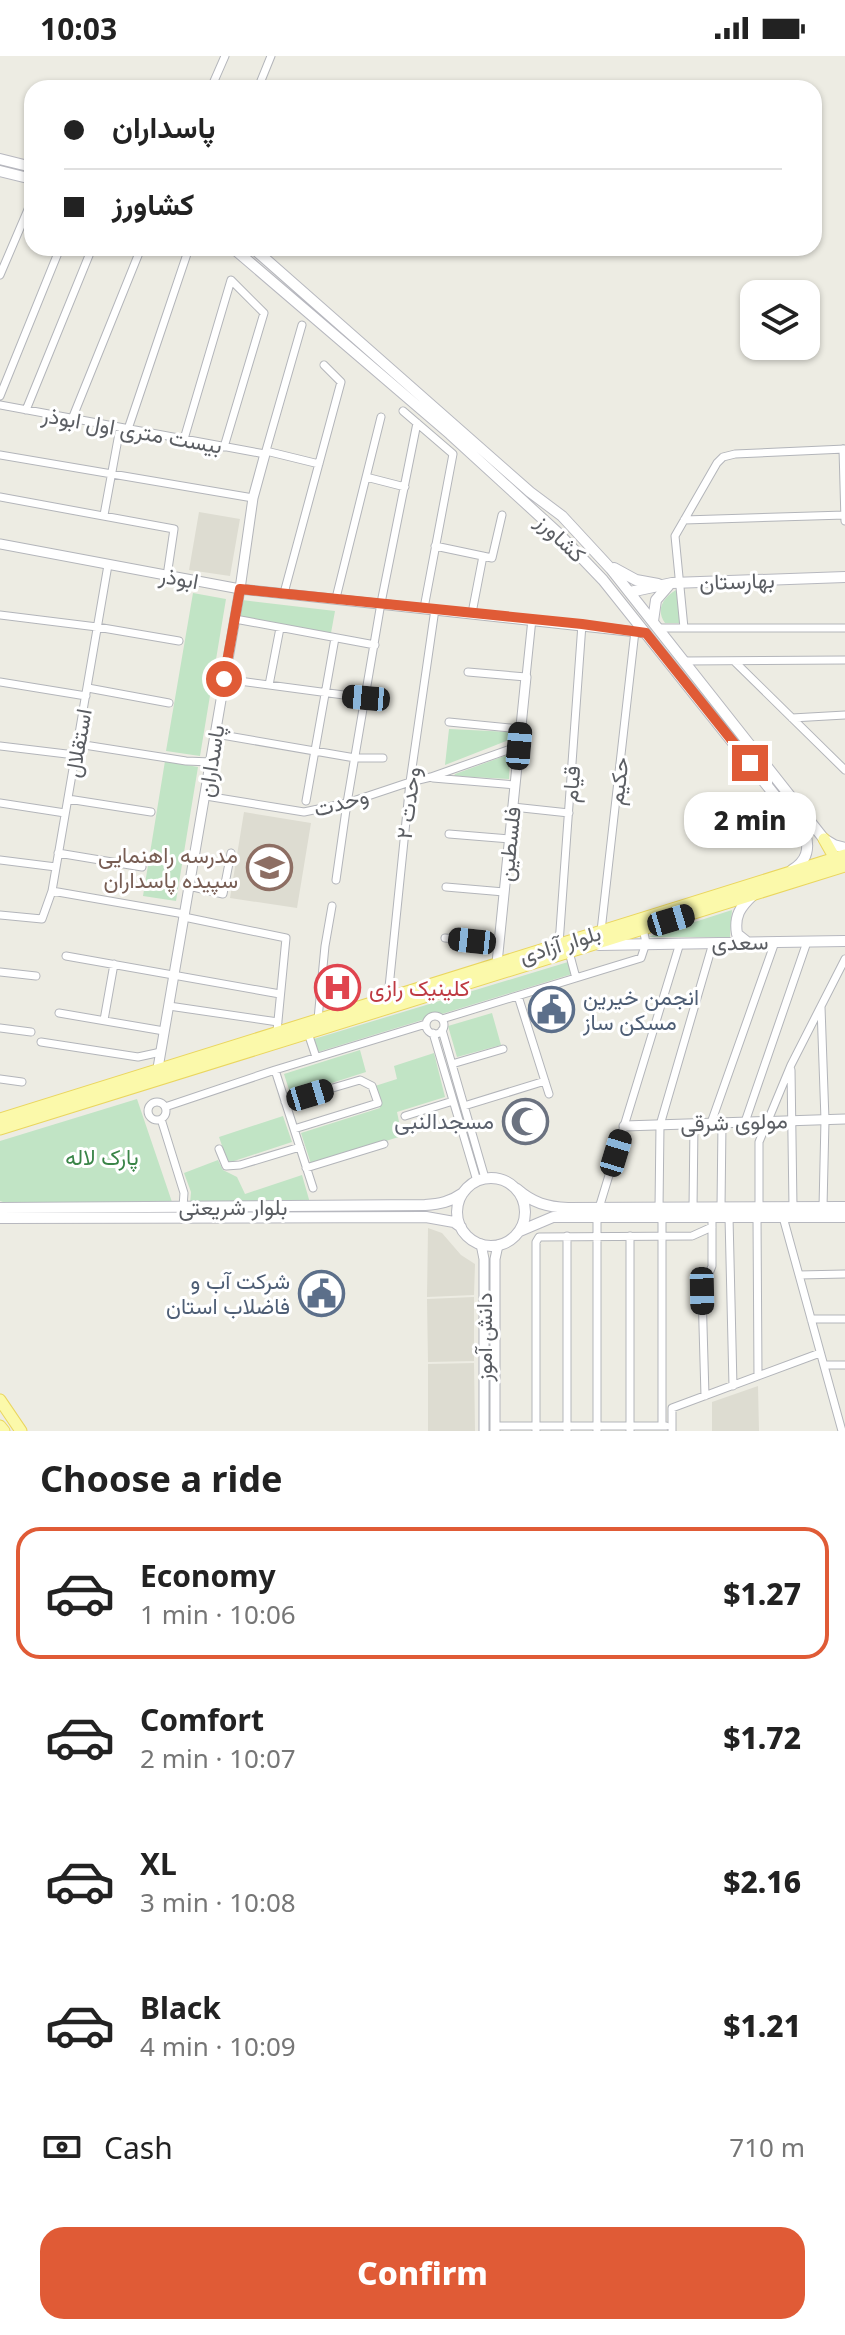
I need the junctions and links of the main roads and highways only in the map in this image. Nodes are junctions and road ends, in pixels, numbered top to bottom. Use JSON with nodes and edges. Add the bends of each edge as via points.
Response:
{"nodes":[{"id":1,"x":0,"y":159,"type":"edge"},
{"id":2,"x":24,"y":165,"type":"edge"},
{"id":3,"x":0,"y":171,"type":"edge"},
{"id":4,"x":24,"y":177,"type":"edge"},
{"id":5,"x":243,"y":256,"type":"edge"},
{"id":6,"x":262,"y":256,"type":"edge"},
{"id":7,"x":471,"y":446,"type":"junction"},
{"id":8,"x":557,"y":532,"type":"junction"},
{"id":9,"x":606,"y":564,"type":"junction"},
{"id":10,"x":845,"y":577,"type":"edge"},
{"id":11,"x":676,"y":583,"type":"junction"},
{"id":12,"x":630,"y":592,"type":"junction"},
{"id":13,"x":655,"y":624,"type":"junction"},
{"id":14,"x":678,"y":673,"type":"junction"},
{"id":15,"x":740,"y":741,"type":"junction"},
{"id":16,"x":800,"y":817,"type":"junction"},
{"id":17,"x":824,"y":839,"type":"junction"},
{"id":18,"x":845,"y":848,"type":"edge"},
{"id":19,"x":839,"y":857,"type":"edge"},
{"id":20,"x":845,"y":866,"type":"edge"},
{"id":21,"x":783,"y":874,"type":"junction"},
{"id":22,"x":805,"y":878,"type":"junction"},
{"id":23,"x":754,"y":894,"type":"junction"},
{"id":24,"x":844,"y":939,"type":"edge"},
{"id":25,"x":747,"y":942,"type":"junction"},
{"id":26,"x":588,"y":946,"type":"junction"},
{"id":27,"x":564,"y":948,"type":"junction"},
{"id":28,"x":422,"y":992,"type":"junction"},
{"id":29,"x":0,"y":1119,"type":"edge"},
{"id":30,"x":0,"y":1129,"type":"edge"},
{"id":31,"x":517,"y":1189,"type":"junction"},
{"id":32,"x":463,"y":1193,"type":"junction"},
{"id":33,"x":845,"y":1207,"type":"edge"},
{"id":34,"x":0,"y":1208,"type":"edge"},
{"id":35,"x":552,"y":1212,"type":"junction"},
{"id":36,"x":661,"y":1212,"type":"junction"},
{"id":37,"x":758,"y":1212,"type":"junction"},
{"id":38,"x":845,"y":1217,"type":"edge"},
{"id":39,"x":0,"y":1218,"type":"edge"},
{"id":40,"x":461,"y":1227,"type":"junction"},
{"id":41,"x":520,"y":1231,"type":"junction"},
{"id":42,"x":0,"y":1400,"type":"edge"},
{"id":43,"x":0,"y":1426,"type":"edge"},
{"id":44,"x":4,"y":1431,"type":"edge"},
{"id":45,"x":21,"y":1431,"type":"edge"}],
"edges":[{"from":1,"to":2,"type":"main road"},
{"from":3,"to":4,"type":"main road"},
{"from":5,"to":7,"type":"main road","name":"کشاورز"},
{"from":6,"to":7,"type":"main road","name":"کشاورز"},
{"from":7,"to":8,"type":"main road","name":"کشاورز"},
{"from":7,"to":9,"type":"main road","name":"کشاورز","via":[[562,516]]},
{"from":8,"to":12,"type":"main road"},
{"from":8,"to":14,"type":"main road","name":"کشاورز"},
{"from":9,"to":11,"type":"main road","via":[[636,580]]},
{"from":9,"to":12,"type":"main road","name":"کشاورز"},
{"from":10,"to":11,"type":"main road","name":"بهارستان"},
{"from":11,"to":12,"type":"main road","name":"بهارستان"},
{"from":11,"to":13,"type":"main road","via":[[656,600]]},
{"from":12,"to":13,"type":"main road","name":"کشاورز"},
{"from":12,"to":14,"type":"main road","via":[[633,609]]},
{"from":13,"to":15,"type":"main road","name":"کشاورز"},
{"from":14,"to":15,"type":"main road","name":"کشاورز"},
{"from":15,"to":16,"type":"main road","name":"کشاورز"},
{"from":16,"to":17,"type":"main road","name":"کشاورز"},
{"from":16,"to":21,"type":"main road","name":"کشاورز","via":[[809,848],[803,862]]},
{"from":17,"to":18,"type":"main road","name":"کشاورز"},
{"from":17,"to":19,"type":"main road"},
{"from":19,"to":21,"type":"main road","name":"بلوار آزادی"},
{"from":19,"to":22,"type":"main road"},
{"from":20,"to":22,"type":"main road","name":"بلوار آزادی"},
{"from":21,"to":27,"type":"main road","name":"بلوار آزادی","via":[[601,931]]},
{"from":22,"to":23,"type":"main road","name":"بلوار آزادی"},
{"from":23,"to":25,"type":"main road","via":[[740,906],[736,920],[737,934]]},
{"from":23,"to":26,"type":"main road","name":"بلوار آزادی"},
{"from":24,"to":25,"type":"main road","name":"سعدی"},
{"from":25,"to":26,"type":"main road","name":"سعدی"},
{"from":26,"to":27,"type":"main road","name":"بلوار آزادی"},
{"from":27,"to":28,"type":"main road","name":"بلوار آزادی"},
{"from":27,"to":28,"type":"main road","name":"بلوار آزادی","via":[[497,963]]},
{"from":28,"to":29,"type":"main road","name":"بلوار آزادی","via":[[277,1027]]},
{"from":28,"to":30,"type":"main road","name":"بلوار آزادی"},
{"from":31,"to":32,"type":"main road","via":[[502,1180],[481,1180]]},
{"from":31,"to":35,"type":"main road"},
{"from":31,"to":41,"type":"main road","via":[[525,1214]]},
{"from":32,"to":34,"type":"main road","name":"بلوار شریعتی","via":[[442,1204],[425,1205]]},
{"from":32,"to":40,"type":"main road","via":[[457,1210]]},
{"from":33,"to":37,"type":"main road"},
{"from":35,"to":36,"type":"main road"},
{"from":35,"to":41,"type":"main road"},
{"from":36,"to":37,"type":"main road","via":[[721,1207]]},
{"from":36,"to":37,"type":"main road","via":[[712,1222]]},
{"from":37,"to":38,"type":"main road"},
{"from":39,"to":40,"type":"main road","name":"بلوار شریعتی","via":[[426,1217]]},
{"from":40,"to":41,"type":"main road","via":[[481,1244],[498,1245]]},
{"from":42,"to":45,"type":"main road"},
{"from":43,"to":44,"type":"main road"}]}
